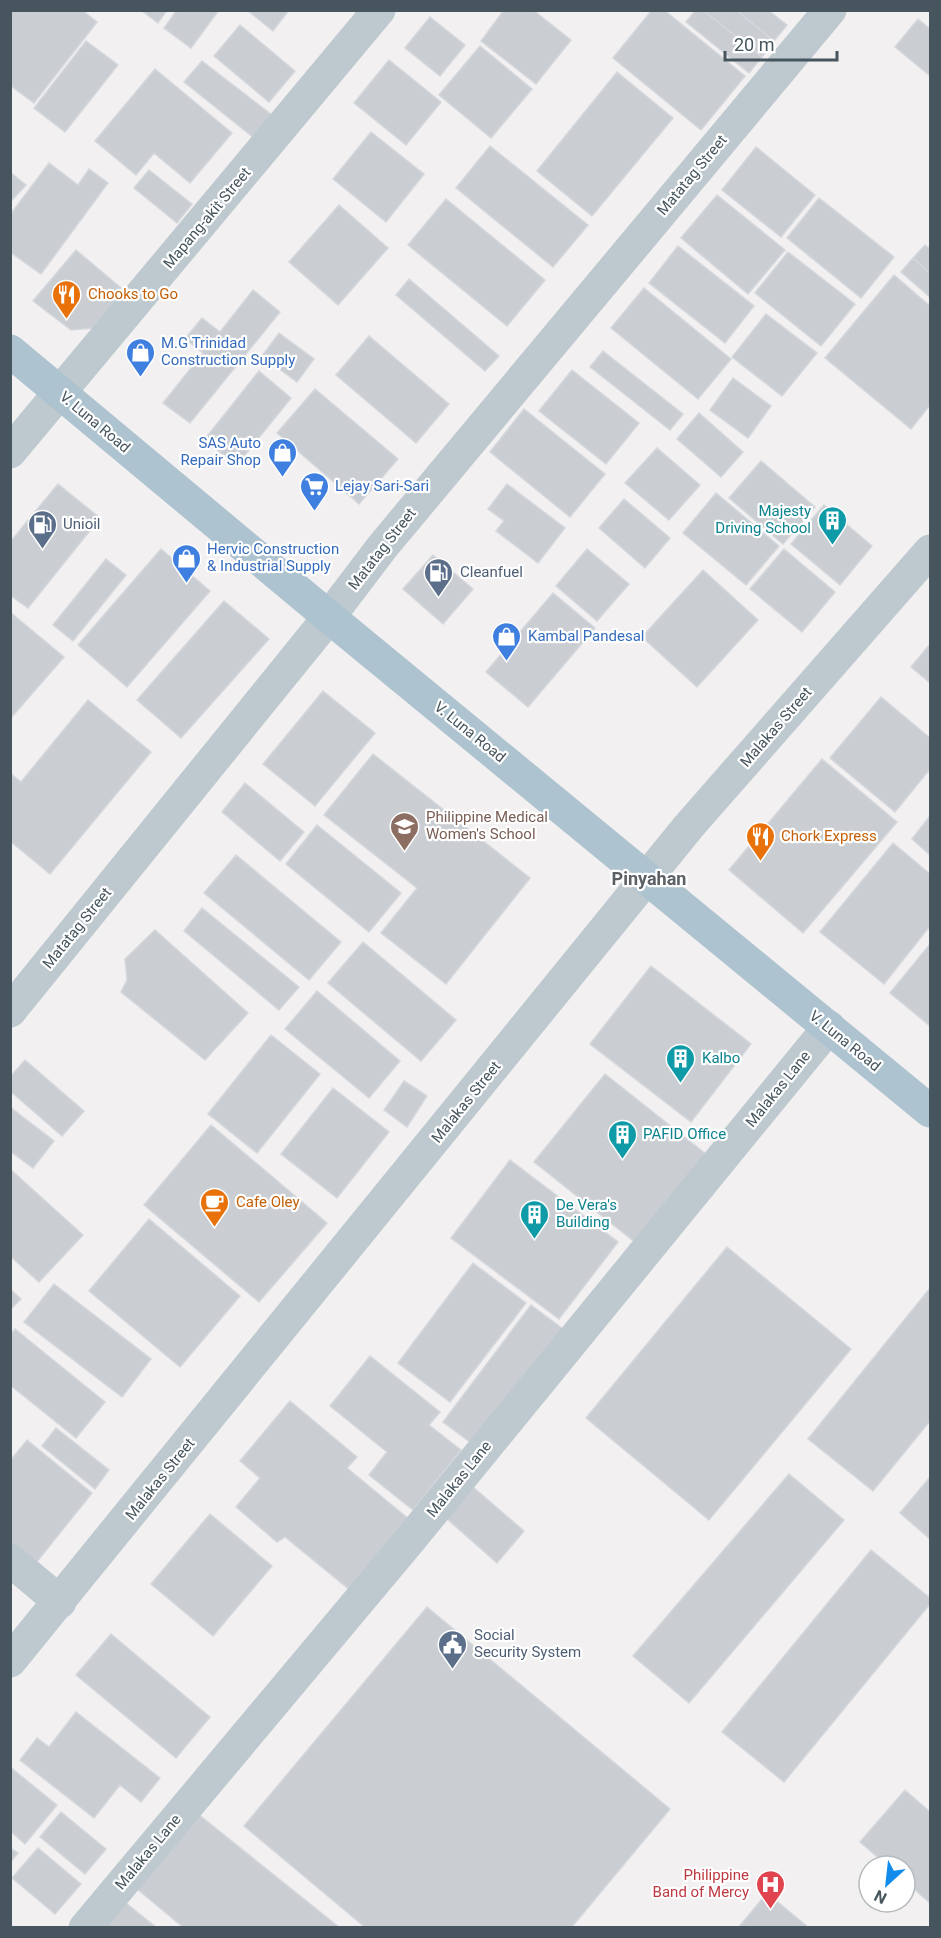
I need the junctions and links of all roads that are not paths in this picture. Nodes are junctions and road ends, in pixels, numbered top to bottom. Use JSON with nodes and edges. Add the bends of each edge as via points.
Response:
{"nodes":[{"id":1,"x":379,"y":10,"type":"edge"},
{"id":2,"x":830,"y":10,"type":"edge"},
{"id":3,"x":10,"y":351,"type":"edge"},
{"id":4,"x":61,"y":393,"type":"junction"},
{"id":5,"x":10,"y":452,"type":"edge"},
{"id":6,"x":930,"y":551,"type":"edge"},
{"id":7,"x":329,"y":617,"type":"junction"},
{"id":8,"x":648,"y":878,"type":"junction"},
{"id":9,"x":10,"y":1011,"type":"edge"},
{"id":10,"x":829,"y":1027,"type":"junction"},
{"id":11,"x":930,"y":1111,"type":"edge"},
{"id":12,"x":10,"y":1560,"type":"edge"},
{"id":13,"x":60,"y":1602,"type":"junction"},
{"id":14,"x":10,"y":1661,"type":"edge"},
{"id":15,"x":85,"y":1928,"type":"edge"}],
"edges":[{"from":1,"to":4,"type":"street","name":"Mapang-akit Street"},
{"from":2,"to":7,"type":"street","name":"Matatag Street","via":[[383,546]]},
{"from":3,"to":4,"type":"main road","name":"V. Luna Road"},
{"from":4,"to":5,"type":"street","name":"Mapang-akit Street"},
{"from":4,"to":7,"type":"main road","name":"V. Luna Road"},
{"from":6,"to":8,"type":"street","name":"Malakas Street"},
{"from":7,"to":8,"type":"main road","name":"V. Luna Road"},
{"from":7,"to":9,"type":"street","name":"Matatag Street"},
{"from":8,"to":10,"type":"main road","name":"V. Luna Road"},
{"from":8,"to":13,"type":"street","name":"Malakas Street"},
{"from":10,"to":11,"type":"main road","name":"V. Luna Road"},
{"from":10,"to":15,"type":"street","name":"Malakas Lane","via":[[409,1541]]},
{"from":12,"to":13,"type":"street"},
{"from":13,"to":14,"type":"street","name":"Malakas Street"}]}
